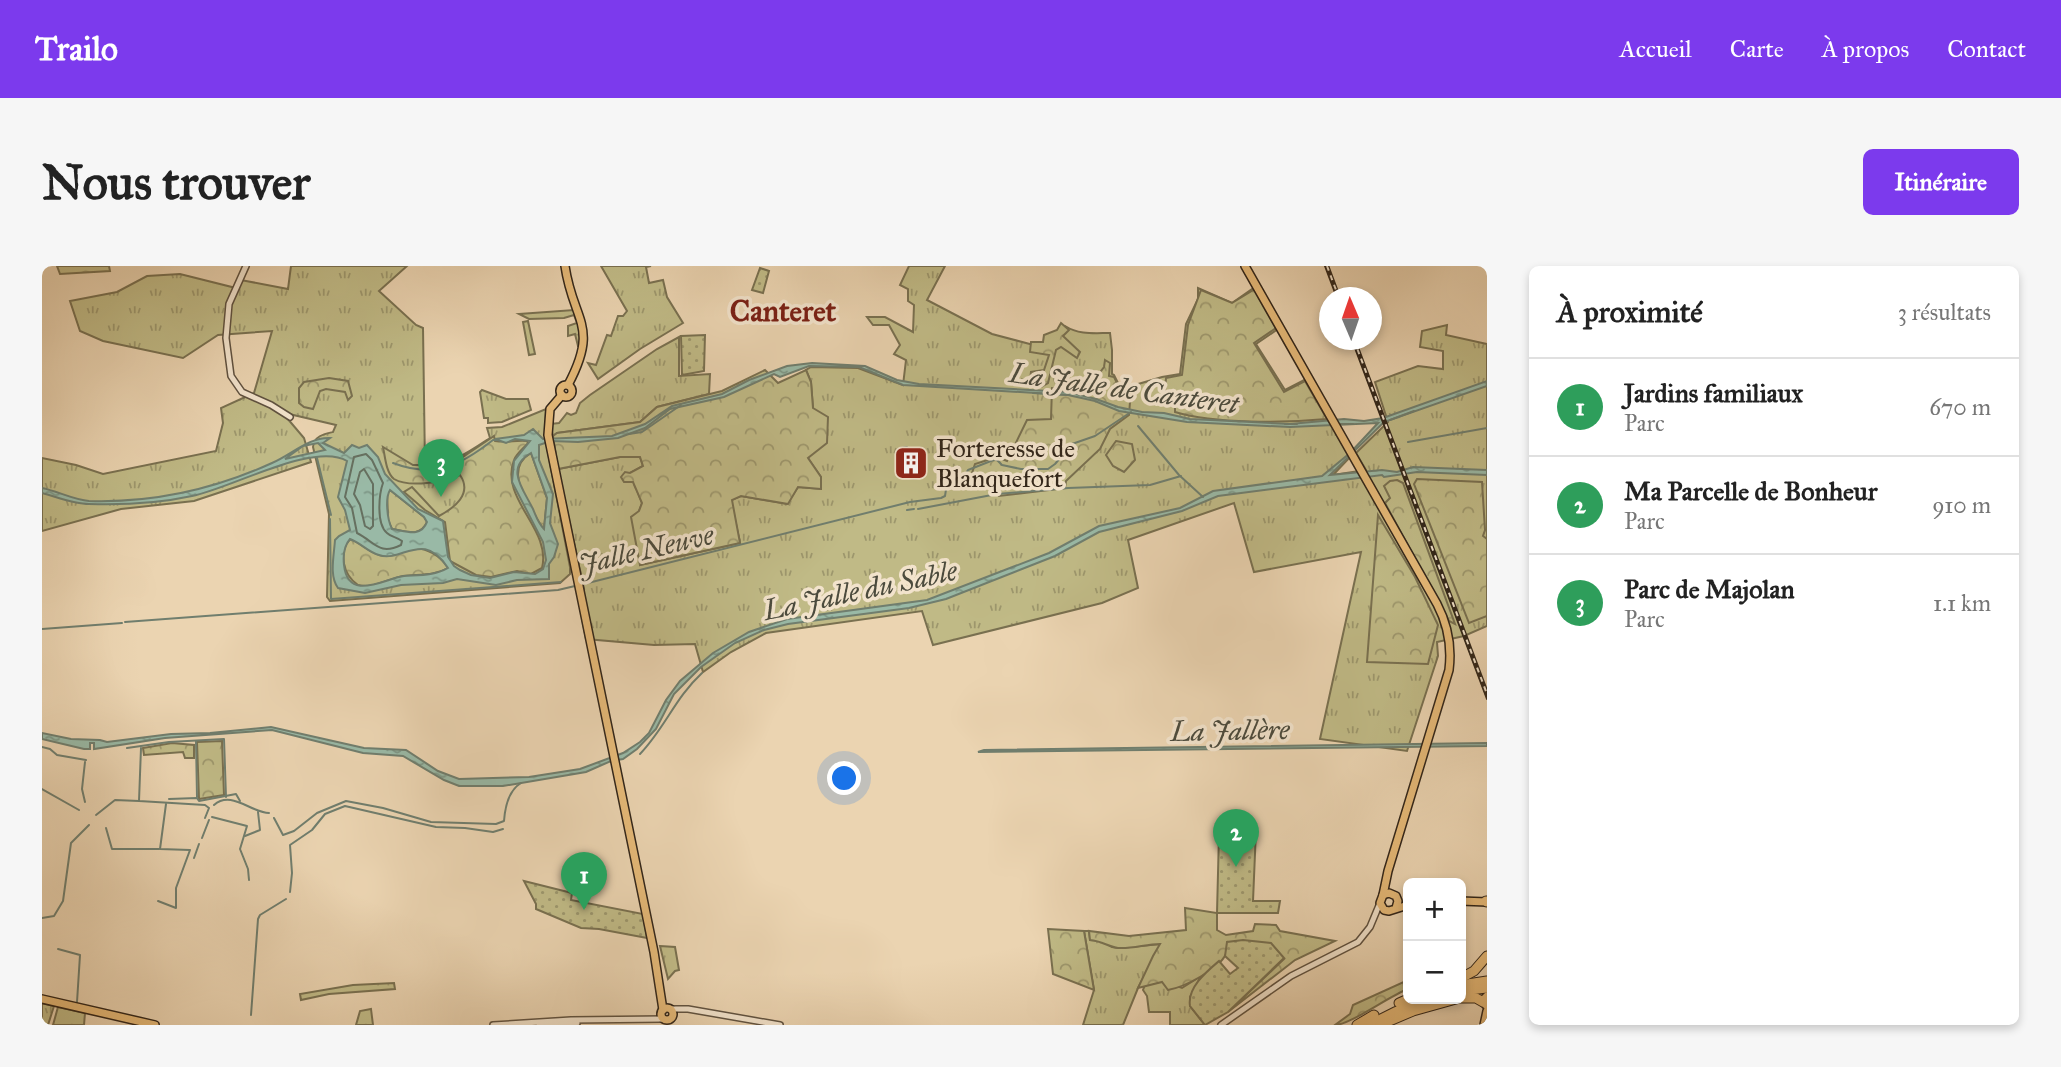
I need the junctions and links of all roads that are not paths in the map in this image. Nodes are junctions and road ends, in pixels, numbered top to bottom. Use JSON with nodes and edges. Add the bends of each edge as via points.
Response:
{"nodes":[{"id":1,"x":246,"y":266,"type":"edge"},
{"id":2,"x":565,"y":266,"type":"edge"},
{"id":3,"x":1245,"y":266,"type":"edge"},
{"id":4,"x":290,"y":417,"type":"dead end"},
{"id":5,"x":1387,"y":880,"type":"junction"},
{"id":6,"x":1396,"y":896,"type":"junction"},
{"id":7,"x":1381,"y":899,"type":"junction"},
{"id":8,"x":1466,"y":901,"type":"edge"},
{"id":9,"x":1403,"y":902,"type":"edge"},
{"id":10,"x":1487,"y":902,"type":"edge"},
{"id":11,"x":1403,"y":906,"type":"edge"},
{"id":12,"x":1396,"y":908,"type":"junction"},
{"id":13,"x":1387,"y":911,"type":"junction"},
{"id":14,"x":1375,"y":914,"type":"junction"},
{"id":15,"x":1487,"y":956,"type":"edge"},
{"id":16,"x":1466,"y":975,"type":"edge"},
{"id":17,"x":1487,"y":981,"type":"edge"},
{"id":18,"x":1466,"y":984,"type":"edge"},
{"id":19,"x":1487,"y":988,"type":"edge"},
{"id":20,"x":1466,"y":990,"type":"edge"},
{"id":21,"x":1466,"y":998,"type":"edge"},
{"id":22,"x":42,"y":999,"type":"edge"},
{"id":23,"x":1403,"y":1002,"type":"edge"},
{"id":24,"x":1416,"y":1004,"type":"edge"},
{"id":25,"x":1437,"y":1004,"type":"edge"},
{"id":26,"x":1486,"y":1006,"type":"edge"},
{"id":27,"x":668,"y":1017,"type":"edge"},
{"id":28,"x":594,"y":1021,"type":"junction"},
{"id":29,"x":155,"y":1025,"type":"edge"},
{"id":30,"x":497,"y":1025,"type":"edge"},
{"id":31,"x":539,"y":1025,"type":"edge"},
{"id":32,"x":779,"y":1025,"type":"edge"},
{"id":33,"x":1221,"y":1025,"type":"edge"},
{"id":34,"x":1357,"y":1025,"type":"edge"},
{"id":35,"x":1369,"y":1025,"type":"edge"},
{"id":36,"x":1380,"y":1025,"type":"edge"},
{"id":37,"x":1484,"y":1025,"type":"edge"}],
"edges":[{"from":1,"to":4,"type":"street","via":[[229,304],[226,338],[231,376],[242,392]]},
{"from":2,"to":27,"type":"main road","via":[[584,336],[568,385],[561,387],[562,395],[550,409],[549,439]]},
{"from":3,"to":5,"type":"main road","via":[[1447,628],[1449,670]]},
{"from":5,"to":6,"type":"main road"},
{"from":5,"to":7,"type":"main road"},
{"from":6,"to":7,"type":"main road","via":[[1389,893]]},
{"from":6,"to":9,"type":"main road"},
{"from":6,"to":12,"type":"main road"},
{"from":7,"to":13,"type":"main road"},
{"from":7,"to":14,"type":"street"},
{"from":8,"to":10,"type":"main road"},
{"from":11,"to":12,"type":"main road"},
{"from":12,"to":13,"type":"main road"},
{"from":13,"to":14,"type":"street"},
{"from":14,"to":33,"type":"street","via":[[1357,942],[1290,976]]},
{"from":15,"to":16,"type":"highway"},
{"from":17,"to":18,"type":"highway"},
{"from":19,"to":20,"type":"highway"},
{"from":21,"to":26,"type":"highway","via":[[1476,998]]},
{"from":22,"to":29,"type":"main road"},
{"from":23,"to":34,"type":"highway"},
{"from":24,"to":35,"type":"highway"},
{"from":25,"to":36,"type":"highway"},
{"from":26,"to":37,"type":"main road"},
{"from":27,"to":28,"type":"street"},
{"from":27,"to":32,"type":"street","via":[[693,1011]]},
{"from":28,"to":30,"type":"street"},
{"from":28,"to":31,"type":"street"}]}
